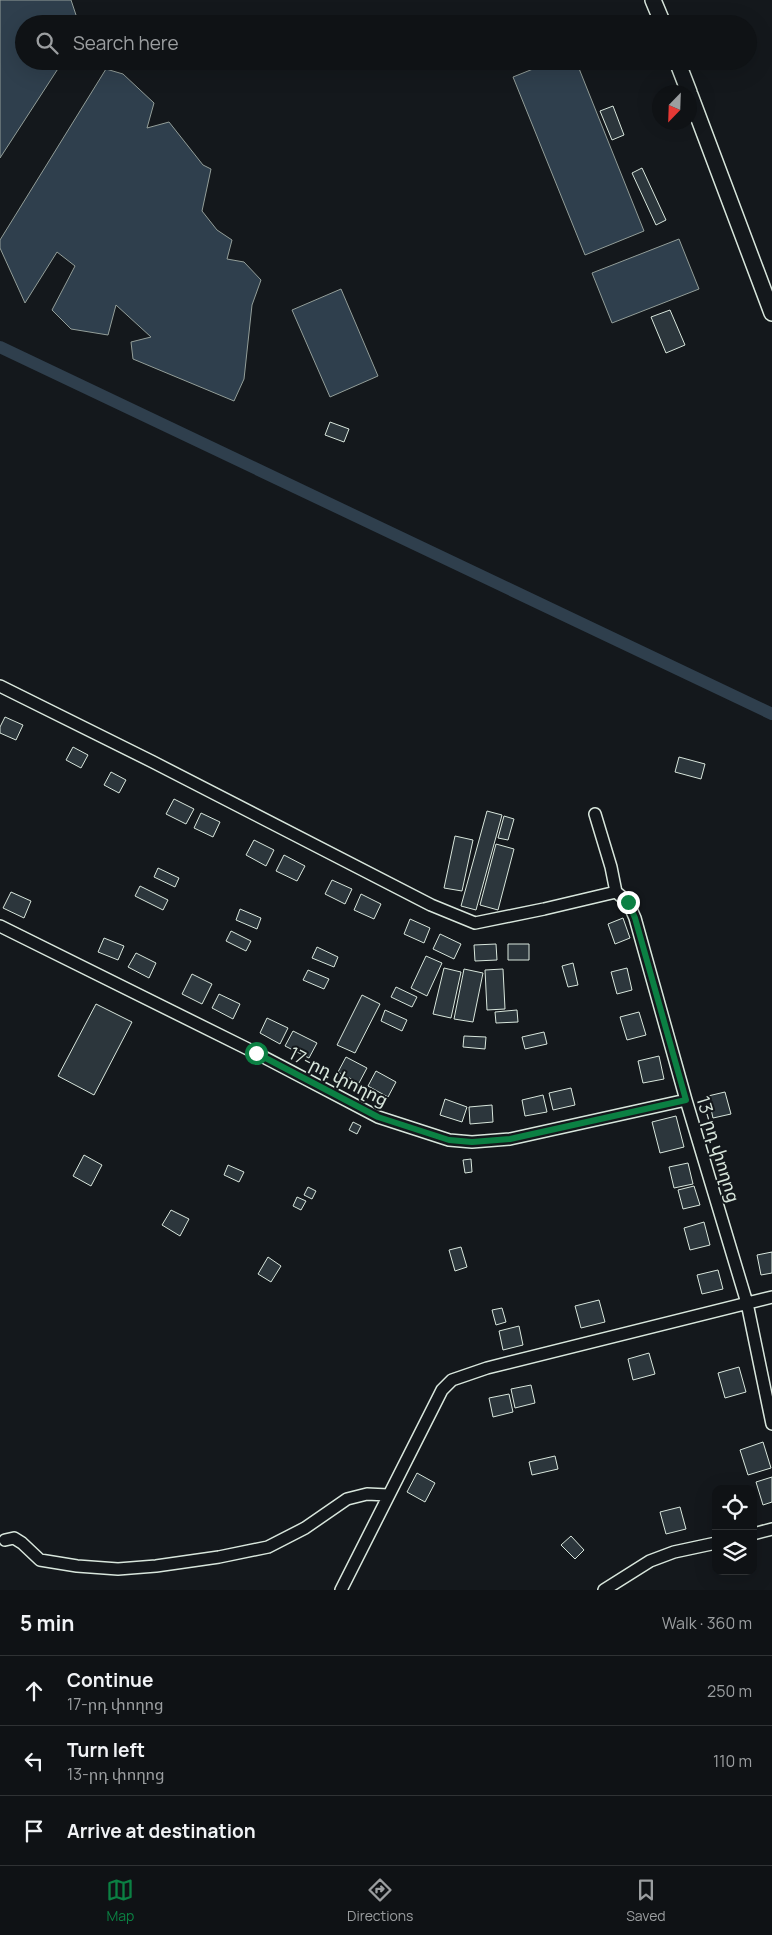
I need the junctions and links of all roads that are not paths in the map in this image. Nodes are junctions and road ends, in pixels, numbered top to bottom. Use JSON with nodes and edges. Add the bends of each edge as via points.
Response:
{"nodes":[{"id":1,"x":654,"y":0,"type":"edge"},
{"id":2,"x":659,"y":15,"type":"edge"},
{"id":3,"x":680,"y":70,"type":"edge"},
{"id":4,"x":686,"y":85,"type":"edge"},
{"id":5,"x":697,"y":115,"type":"edge"},
{"id":6,"x":772,"y":313,"type":"edge"},
{"id":7,"x":0,"y":686,"type":"edge"},
{"id":8,"x":595,"y":814,"type":"dead end"},
{"id":9,"x":616,"y":892,"type":"junction"},
{"id":10,"x":0,"y":926,"type":"edge"},
{"id":11,"x":686,"y":1100,"type":"junction"},
{"id":12,"x":772,"y":1297,"type":"edge"},
{"id":13,"x":747,"y":1303,"type":"junction"},
{"id":14,"x":772,"y":1424,"type":"edge"},
{"id":15,"x":388,"y":1495,"type":"junction"},
{"id":16,"x":772,"y":1529,"type":"edge"},
{"id":17,"x":757,"y":1533,"type":"edge"},
{"id":18,"x":5,"y":1540,"type":"dead end"},
{"id":19,"x":712,"y":1543,"type":"edge"},
{"id":20,"x":341,"y":1590,"type":"edge"},
{"id":21,"x":604,"y":1590,"type":"edge"}],
"edges":[{"from":1,"to":2,"type":"main road"},
{"from":3,"to":4,"type":"main road"},
{"from":5,"to":6,"type":"main road"},
{"from":7,"to":9,"type":"street","via":[[431,905],[476,923]]},
{"from":8,"to":9,"type":"street"},
{"from":9,"to":11,"type":"street","name":"13-րդ փողոց","via":[[628,902],[635,918]]},
{"from":10,"to":11,"type":"street","name":"17-րդ փողոց","via":[[378,1117],[449,1140],[510,1139]]},
{"from":11,"to":13,"type":"street","name":"13-րդ փողոց"},
{"from":12,"to":13,"type":"street"},
{"from":13,"to":14,"type":"street","name":"13-րդ փողոց"},
{"from":13,"to":15,"type":"street","via":[[488,1368],[452,1380],[442,1390]]},
{"from":15,"to":18,"type":"street","via":[[367,1494],[347,1499],[305,1528],[268,1547],[156,1566],[118,1569],[40,1560],[14,1538]]},
{"from":15,"to":20,"type":"street"},
{"from":16,"to":17,"type":"street"},
{"from":19,"to":21,"type":"street","via":[[674,1552],[650,1562]]}]}
